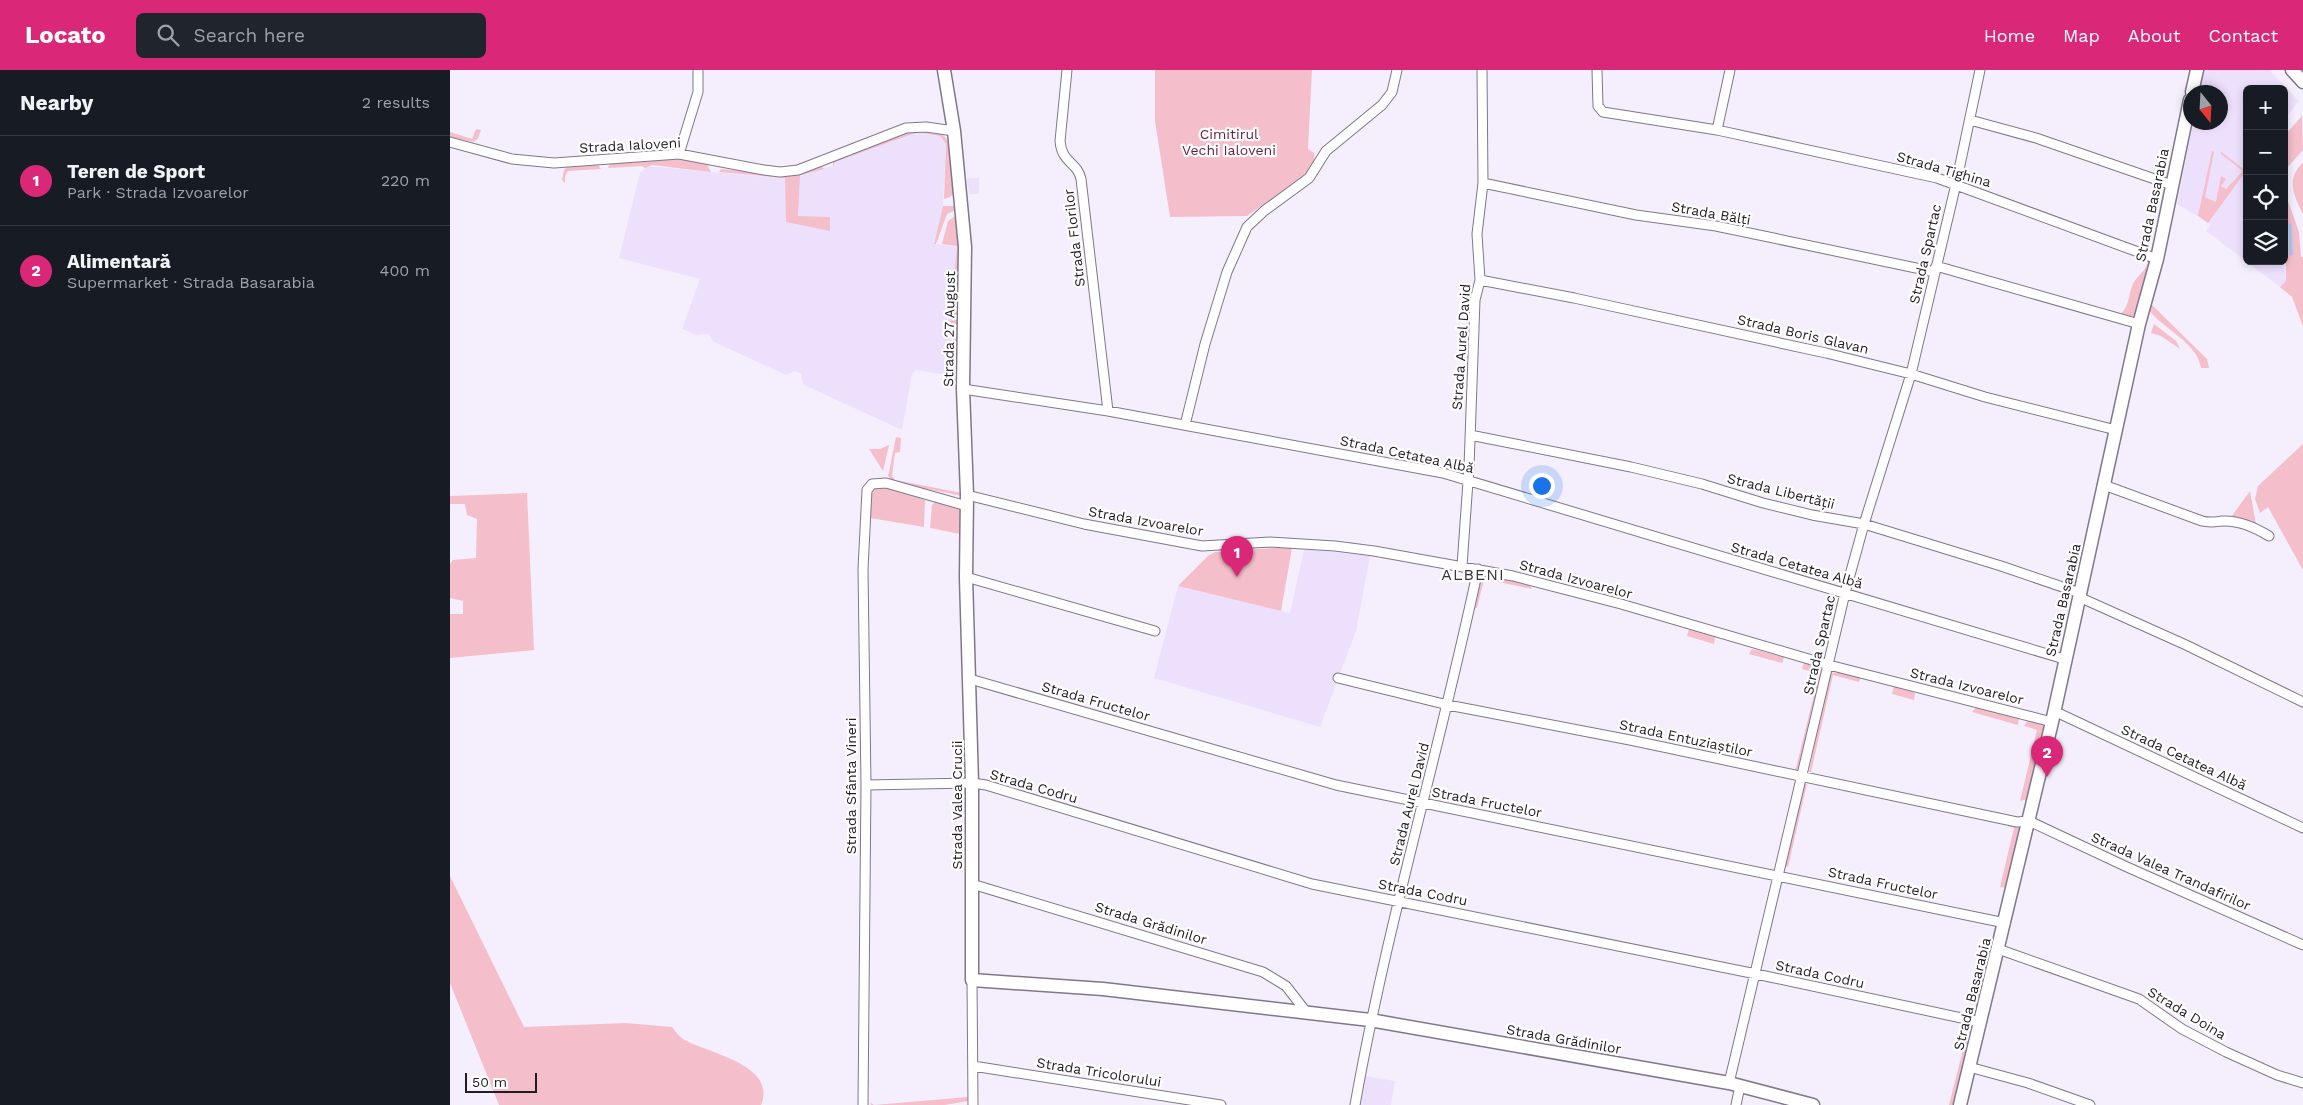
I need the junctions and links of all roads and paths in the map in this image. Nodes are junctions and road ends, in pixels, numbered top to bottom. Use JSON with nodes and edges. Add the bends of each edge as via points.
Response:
{"nodes":[{"id":1,"x":698,"y":70,"type":"edge"},
{"id":2,"x":944,"y":70,"type":"edge"},
{"id":3,"x":1067,"y":70,"type":"edge"},
{"id":4,"x":1397,"y":70,"type":"edge"},
{"id":5,"x":1482,"y":70,"type":"edge"},
{"id":6,"x":1597,"y":70,"type":"edge"},
{"id":7,"x":1730,"y":70,"type":"edge"},
{"id":8,"x":1980,"y":70,"type":"edge"},
{"id":9,"x":2197,"y":70,"type":"edge"},
{"id":10,"x":2292,"y":70,"type":"edge"},
{"id":11,"x":2303,"y":82,"type":"edge"},
{"id":12,"x":2194,"y":85,"type":"edge"},
{"id":13,"x":1970,"y":120,"type":"junction"},
{"id":14,"x":1718,"y":130,"type":"junction"},
{"id":15,"x":2184,"y":130,"type":"edge"},
{"id":16,"x":954,"y":131,"type":"junction"},
{"id":17,"x":450,"y":142,"type":"edge"},
{"id":18,"x":679,"y":154,"type":"junction"},
{"id":19,"x":1483,"y":183,"type":"junction"},
{"id":20,"x":1956,"y":184,"type":"junction"},
{"id":21,"x":2172,"y":185,"type":"junction"},
{"id":22,"x":2157,"y":259,"type":"junction"},
{"id":23,"x":1936,"y":269,"type":"junction"},
{"id":24,"x":1480,"y":280,"type":"junction"},
{"id":25,"x":2140,"y":324,"type":"junction"},
{"id":26,"x":1911,"y":374,"type":"junction"},
{"id":27,"x":963,"y":389,"type":"junction"},
{"id":28,"x":1108,"y":411,"type":"junction"},
{"id":29,"x":1185,"y":425,"type":"junction"},
{"id":30,"x":2116,"y":430,"type":"junction"},
{"id":31,"x":1470,"y":435,"type":"junction"},
{"id":32,"x":1467,"y":480,"type":"junction"},
{"id":33,"x":2104,"y":485,"type":"junction"},
{"id":34,"x":967,"y":500,"type":"junction"},
{"id":35,"x":1864,"y":524,"type":"junction"},
{"id":36,"x":2269,"y":536,"type":"dead end"},
{"id":37,"x":1462,"y":566,"type":"junction"},
{"id":38,"x":1478,"y":569,"type":"junction"},
{"id":39,"x":966,"y":577,"type":"junction"},
{"id":40,"x":1845,"y":593,"type":"junction"},
{"id":41,"x":2079,"y":595,"type":"junction"},
{"id":42,"x":1155,"y":631,"type":"dead end"},
{"id":43,"x":2064,"y":659,"type":"junction"},
{"id":44,"x":1829,"y":665,"type":"junction"},
{"id":45,"x":1338,"y":678,"type":"dead end"},
{"id":46,"x":970,"y":680,"type":"junction"},
{"id":47,"x":2303,"y":702,"type":"edge"},
{"id":48,"x":1448,"y":705,"type":"junction"},
{"id":49,"x":2053,"y":716,"type":"junction"},
{"id":50,"x":1802,"y":776,"type":"junction"},
{"id":51,"x":972,"y":784,"type":"junction"},
{"id":52,"x":866,"y":785,"type":"junction"},
{"id":53,"x":1423,"y":803,"type":"junction"},
{"id":54,"x":2029,"y":821,"type":"junction"},
{"id":55,"x":2303,"y":828,"type":"edge"},
{"id":56,"x":1779,"y":875,"type":"junction"},
{"id":57,"x":972,"y":884,"type":"junction"},
{"id":58,"x":1399,"y":901,"type":"junction"},
{"id":59,"x":2005,"y":923,"type":"junction"},
{"id":60,"x":2303,"y":945,"type":"edge"},
{"id":61,"x":1998,"y":949,"type":"junction"},
{"id":62,"x":1756,"y":974,"type":"junction"},
{"id":63,"x":972,"y":980,"type":"junction"},
{"id":64,"x":1308,"y":1013,"type":"junction"},
{"id":65,"x":1370,"y":1020,"type":"junction"},
{"id":66,"x":1980,"y":1022,"type":"junction"},
{"id":67,"x":973,"y":1066,"type":"junction"},
{"id":68,"x":1969,"y":1067,"type":"junction"},
{"id":69,"x":2303,"y":1083,"type":"edge"},
{"id":70,"x":1735,"y":1084,"type":"junction"},
{"id":71,"x":863,"y":1105,"type":"edge"},
{"id":72,"x":973,"y":1105,"type":"edge"},
{"id":73,"x":1220,"y":1105,"type":"edge"},
{"id":74,"x":1355,"y":1105,"type":"edge"},
{"id":75,"x":1736,"y":1105,"type":"edge"},
{"id":76,"x":1813,"y":1105,"type":"edge"},
{"id":77,"x":1960,"y":1105,"type":"edge"},
{"id":78,"x":2090,"y":1105,"type":"edge"}],
"edges":[{"from":1,"to":18,"type":"street","via":[[698,92]]},
{"from":2,"to":16,"type":"street","name":"Strada 27 August"},
{"from":3,"to":28,"type":"street","name":"Strada Florilor","via":[[1061,151],[1067,161],[1076,166],[1081,179]]},
{"from":4,"to":29,"type":"street","via":[[1395,85],[1382,105],[1326,151],[1309,178],[1247,227],[1227,272]]},
{"from":5,"to":19,"type":"street","name":"Strada Aurel David"},
{"from":6,"to":14,"type":"street","name":"Strada Tighina","via":[[1599,110]]},
{"from":7,"to":14,"type":"street"},
{"from":8,"to":13,"type":"street","name":"Strada Spartac"},
{"from":9,"to":12,"type":"street"},
{"from":10,"to":11,"type":"street"},
{"from":13,"to":20,"type":"street","name":"Strada Spartac"},
{"from":13,"to":21,"type":"street","via":[[2036,138]]},
{"from":14,"to":20,"type":"street","name":"Strada Tighina"},
{"from":15,"to":21,"type":"street","name":"Strada Basarabia"},
{"from":16,"to":18,"type":"street","name":"Strada Ialoveni","via":[[906,128],[789,171],[764,170]]},
{"from":16,"to":27,"type":"street","name":"Strada 27 August","via":[[965,248]]},
{"from":17,"to":18,"type":"street","name":"Strada Ialoveni","via":[[512,159],[554,163]]},
{"from":19,"to":23,"type":"street","name":"Strada Bălți","via":[[1636,215],[1716,226]]},
{"from":19,"to":24,"type":"street","name":"Strada Aurel David","via":[[1477,234]]},
{"from":20,"to":22,"type":"street","name":"Strada Tighina"},
{"from":20,"to":23,"type":"street","name":"Strada Spartac"},
{"from":21,"to":22,"type":"street","name":"Strada Basarabia"},
{"from":22,"to":25,"type":"street","name":"Strada Basarabia"},
{"from":23,"to":25,"type":"street","name":"Strada Bălți"},
{"from":23,"to":26,"type":"street","name":"Strada Spartac"},
{"from":24,"to":26,"type":"street","name":"Strada Boris Glavan","via":[[1664,317]]},
{"from":24,"to":31,"type":"street","name":"Strada Aurel David","via":[[1475,300]]},
{"from":25,"to":30,"type":"street","name":"Strada Basarabia"},
{"from":26,"to":30,"type":"street","name":"Strada Boris Glavan","via":[[1985,397]]},
{"from":26,"to":35,"type":"street","name":"Strada Spartac"},
{"from":27,"to":28,"type":"street","name":"Strada Cetatea Albă"},
{"from":27,"to":34,"type":"street","name":"Strada 27 August"},
{"from":28,"to":29,"type":"street","name":"Strada Cetatea Albă"},
{"from":29,"to":32,"type":"street","name":"Strada Cetatea Albă"},
{"from":30,"to":33,"type":"street","name":"Strada Basarabia"},
{"from":31,"to":32,"type":"street","name":"Strada Aurel David"},
{"from":31,"to":35,"type":"street","name":"Strada Libertății","via":[[1631,466],[1763,503]]},
{"from":32,"to":37,"type":"street","name":"Strada Aurel David"},
{"from":32,"to":40,"type":"street","name":"Strada Cetatea Albă"},
{"from":33,"to":36,"type":"street","via":[[2202,521],[2234,522],[2256,528]]},
{"from":33,"to":41,"type":"street","name":"Strada Basarabia"},
{"from":34,"to":37,"type":"street","name":"Strada Izvoarelor","via":[[1202,546],[1299,543],[1374,550]]},
{"from":34,"to":39,"type":"street","name":"Strada Valea Crucii"},
{"from":34,"to":52,"type":"street","name":"Strada Sfânta Vineri","via":[[880,482],[869,486],[865,502],[864,578]]},
{"from":35,"to":40,"type":"street","name":"Strada Spartac"},
{"from":35,"to":41,"type":"street","name":"Strada Libertății","via":[[2001,566]]},
{"from":37,"to":38,"type":"street","name":"Strada Izvoarelor"},
{"from":38,"to":44,"type":"street","name":"Strada Izvoarelor","via":[[1622,604]]},
{"from":38,"to":48,"type":"street","name":"Strada Aurel David"},
{"from":39,"to":42,"type":"street"},
{"from":39,"to":46,"type":"street","name":"Strada Valea Crucii"},
{"from":40,"to":43,"type":"street","name":"Strada Cetatea Albă"},
{"from":40,"to":44,"type":"street","name":"Strada Spartac"},
{"from":41,"to":43,"type":"street","name":"Strada Basarabia"},
{"from":41,"to":47,"type":"street","name":"Strada Libertății"},
{"from":43,"to":49,"type":"street","name":"Strada Basarabia"},
{"from":44,"to":49,"type":"street","name":"Strada Izvoarelor"},
{"from":44,"to":50,"type":"street","name":"Strada Spartac"},
{"from":45,"to":48,"type":"street","name":"Strada Entuziaștilor"},
{"from":46,"to":51,"type":"street","name":"Strada Valea Crucii"},
{"from":46,"to":53,"type":"street","name":"Strada Fructelor","via":[[1302,776]]},
{"from":48,"to":50,"type":"street","name":"Strada Entuziaștilor"},
{"from":48,"to":53,"type":"street","name":"Strada Aurel David"},
{"from":49,"to":54,"type":"street","name":"Strada Basarabia"},
{"from":49,"to":55,"type":"street","name":"Strada Cetatea Albă"},
{"from":50,"to":54,"type":"street","name":"Strada Entuziaștilor","via":[[2017,822]]},
{"from":50,"to":56,"type":"street","name":"Strada Spartac"},
{"from":51,"to":52,"type":"street","name":"Strada Codru"},
{"from":51,"to":57,"type":"street","name":"Strada Valea Crucii"},
{"from":51,"to":58,"type":"street","name":"Strada Codru","via":[[986,785],[1312,884]]},
{"from":52,"to":71,"type":"street","name":"Strada Sfânta Vineri"},
{"from":53,"to":56,"type":"street","name":"Strada Fructelor"},
{"from":53,"to":58,"type":"street","name":"Strada Aurel David"},
{"from":54,"to":59,"type":"street","name":"Strada Basarabia"},
{"from":54,"to":60,"type":"street","name":"Strada Valea Trandafirilor"},
{"from":56,"to":59,"type":"street","name":"Strada Fructelor"},
{"from":56,"to":62,"type":"street","name":"Strada Spartac"},
{"from":57,"to":63,"type":"street","name":"Strada Valea Crucii"},
{"from":57,"to":64,"type":"street","name":"Strada Grădinilor","via":[[1263,972],[1286,986]]},
{"from":58,"to":62,"type":"street","name":"Strada Codru"},
{"from":58,"to":65,"type":"street","name":"Strada Aurel David"},
{"from":59,"to":61,"type":"street","name":"Strada Basarabia"},
{"from":61,"to":66,"type":"street","name":"Strada Basarabia"},
{"from":61,"to":69,"type":"street","name":"Strada Doina","via":[[2139,999],[2182,1029],[2226,1052]]},
{"from":62,"to":66,"type":"street","name":"Strada Codru"},
{"from":62,"to":70,"type":"street","name":"Strada Spartac"},
{"from":63,"to":64,"type":"street","name":"Strada Grădinilor","via":[[1103,989]]},
{"from":63,"to":67,"type":"street","name":"Strada Valea Crucii"},
{"from":64,"to":65,"type":"street","name":"Strada Grădinilor"},
{"from":65,"to":70,"type":"street","name":"Strada Grădinilor"},
{"from":65,"to":74,"type":"street","name":"Strada Aurel David"},
{"from":66,"to":68,"type":"street","name":"Strada Basarabia"},
{"from":67,"to":72,"type":"street","name":"Strada Valea Crucii"},
{"from":67,"to":73,"type":"street","name":"Strada Tricolorului"},
{"from":68,"to":77,"type":"street","name":"Strada Basarabia"},
{"from":68,"to":78,"type":"street"},
{"from":70,"to":75,"type":"street","name":"Strada Spartac"},
{"from":70,"to":76,"type":"street","name":"Strada Grădinilor"}]}
